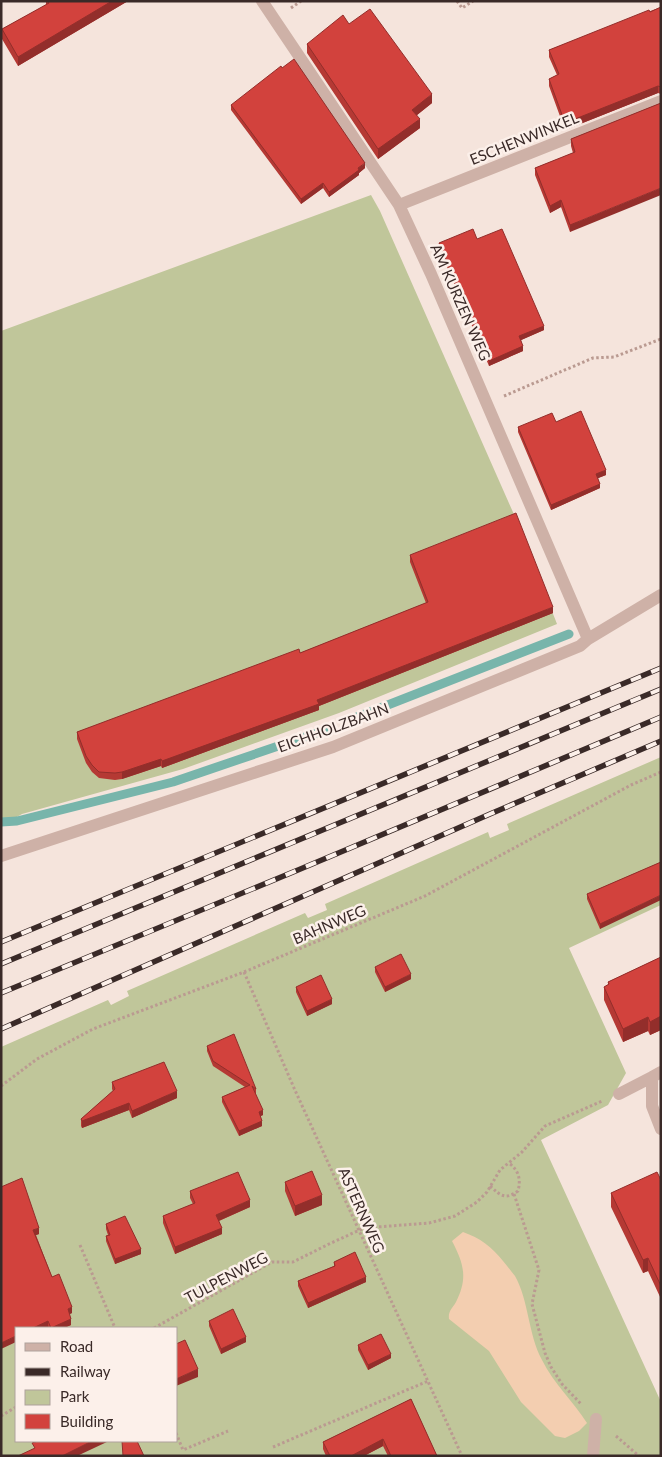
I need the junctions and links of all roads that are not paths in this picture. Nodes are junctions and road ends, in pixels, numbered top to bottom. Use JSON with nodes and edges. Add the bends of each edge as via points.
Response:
{"nodes":[{"id":1,"x":262,"y":1,"type":"edge"},
{"id":2,"x":661,"y":101,"type":"edge"},
{"id":3,"x":399,"y":205,"type":"junction"},
{"id":4,"x":661,"y":595,"type":"edge"},
{"id":5,"x":588,"y":639,"type":"junction"},
{"id":6,"x":1,"y":856,"type":"edge"},
{"id":7,"x":657,"y":1074,"type":"edge"},
{"id":8,"x":619,"y":1094,"type":"road end"},
{"id":9,"x":661,"y":1129,"type":"edge"},
{"id":10,"x":596,"y":1419,"type":"road end"},
{"id":11,"x":593,"y":1456,"type":"edge"}],
"edges":[{"from":1,"to":3,"type":"street","name":"AM KURZEN WEG"},
{"from":2,"to":3,"type":"street","name":"ESCHENWINKEL"},
{"from":3,"to":5,"type":"street","name":"AM KURZEN WEG"},
{"from":4,"to":5,"type":"street","name":"EICHHOLZBAHN"},
{"from":5,"to":6,"type":"street","name":"EICHHOLZBAHN","via":[[580,646],[333,747]]},
{"from":7,"to":8,"type":"street"},
{"from":7,"to":9,"type":"street","via":[[652,1106]]},
{"from":10,"to":11,"type":"street"}]}
